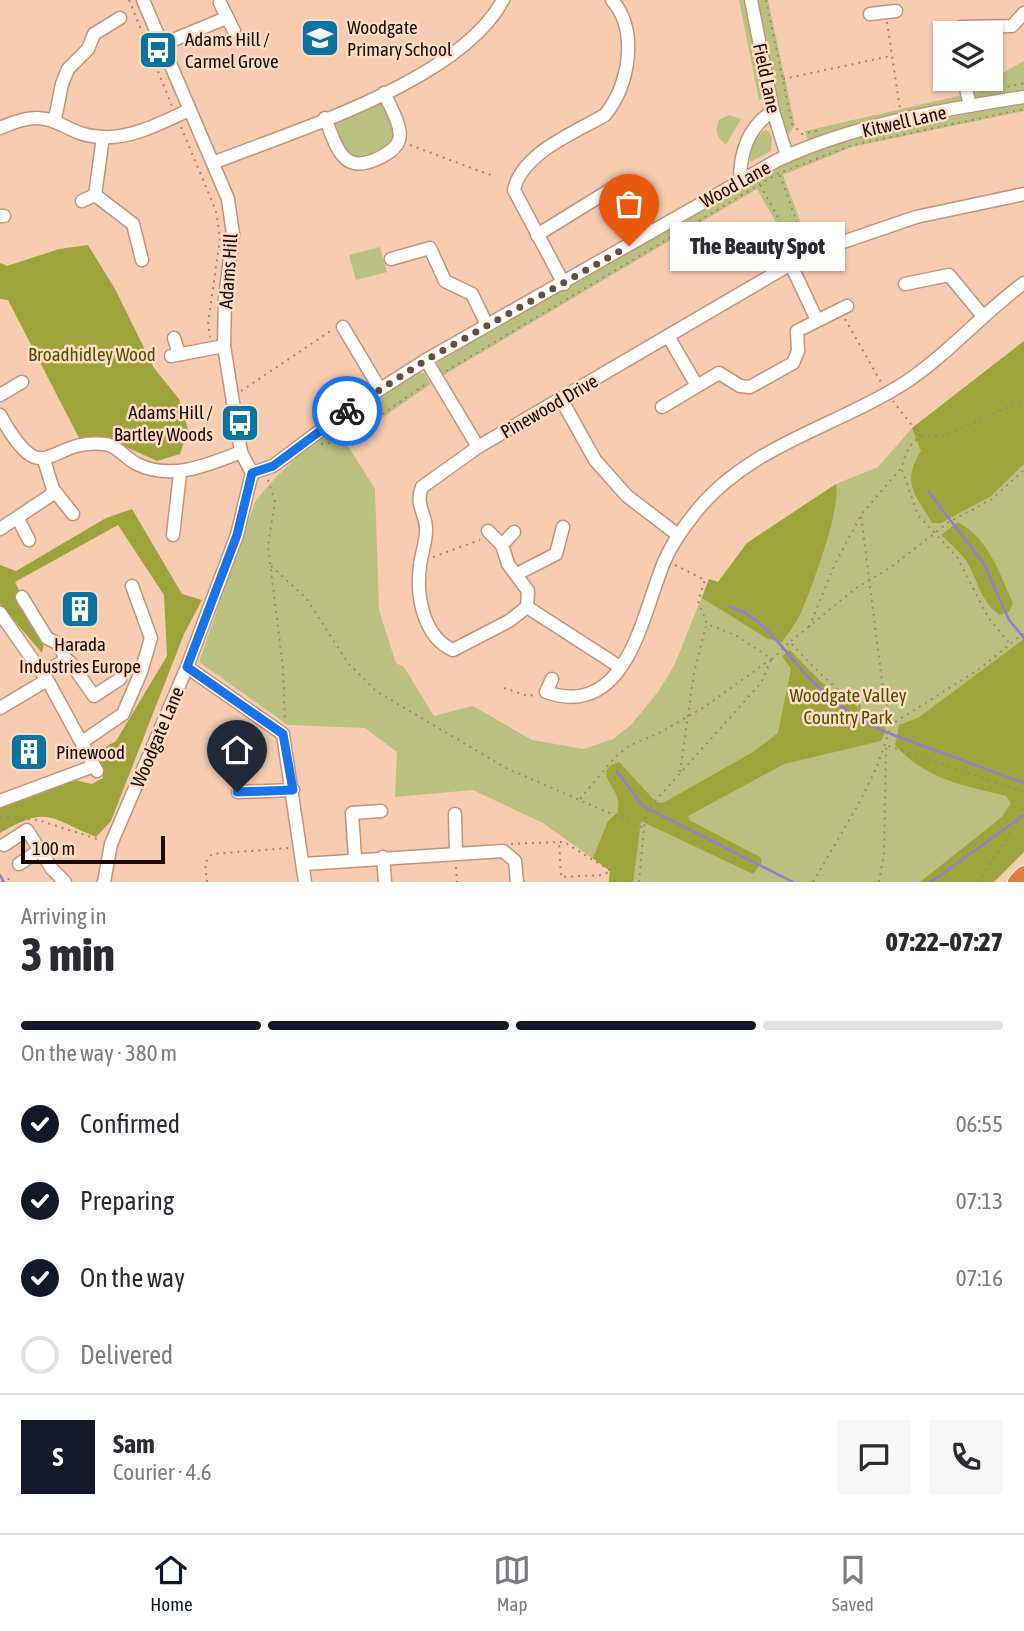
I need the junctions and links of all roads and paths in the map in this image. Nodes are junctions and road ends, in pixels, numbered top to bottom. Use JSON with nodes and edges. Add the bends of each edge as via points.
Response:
{"nodes":[{"id":1,"x":129,"y":0,"type":"edge"},
{"id":2,"x":143,"y":0,"type":"edge"},
{"id":3,"x":503,"y":0,"type":"edge"},
{"id":4,"x":612,"y":0,"type":"edge"},
{"id":5,"x":751,"y":0,"type":"edge"},
{"id":6,"x":766,"y":0,"type":"edge"},
{"id":7,"x":220,"y":3,"type":"dead end"},
{"id":8,"x":888,"y":7,"type":"edge"},
{"id":9,"x":1024,"y":13,"type":"edge"},
{"id":10,"x":870,"y":14,"type":"dead end"},
{"id":11,"x":120,"y":18,"type":"dead end"},
{"id":12,"x":226,"y":18,"type":"junction"},
{"id":13,"x":1003,"y":26,"type":"edge"},
{"id":14,"x":234,"y":31,"type":"dead end"},
{"id":15,"x":161,"y":45,"type":"junction"},
{"id":16,"x":892,"y":56,"type":"junction"},
{"id":17,"x":783,"y":79,"type":"junction"},
{"id":18,"x":1024,"y":83,"type":"edge"},
{"id":19,"x":1003,"y":88,"type":"edge"},
{"id":20,"x":967,"y":91,"type":"edge"},
{"id":21,"x":384,"y":93,"type":"junction"},
{"id":22,"x":1024,"y":97,"type":"edge"},
{"id":23,"x":970,"y":106,"type":"junction"},
{"id":24,"x":1024,"y":109,"type":"edge"},
{"id":25,"x":189,"y":110,"type":"junction"},
{"id":26,"x":773,"y":111,"type":"junction"},
{"id":27,"x":176,"y":116,"type":"junction"},
{"id":28,"x":325,"y":118,"type":"junction"},
{"id":29,"x":55,"y":119,"type":"junction"},
{"id":30,"x":901,"y":121,"type":"junction"},
{"id":31,"x":0,"y":128,"type":"edge"},
{"id":32,"x":827,"y":129,"type":"dead end"},
{"id":33,"x":103,"y":138,"type":"junction"},
{"id":34,"x":399,"y":141,"type":"junction"},
{"id":35,"x":787,"y":156,"type":"junction"},
{"id":36,"x":213,"y":163,"type":"junction"},
{"id":37,"x":779,"y":173,"type":"junction"},
{"id":38,"x":493,"y":176,"type":"dead end"},
{"id":39,"x":740,"y":180,"type":"junction"},
{"id":40,"x":759,"y":184,"type":"junction"},
{"id":41,"x":1024,"y":194,"type":"edge"},
{"id":42,"x":95,"y":195,"type":"junction"},
{"id":43,"x":82,"y":201,"type":"dead end"},
{"id":44,"x":650,"y":233,"type":"junction"},
{"id":45,"x":537,"y":235,"type":"junction"},
{"id":46,"x":799,"y":258,"type":"junction"},
{"id":47,"x":391,"y":259,"type":"dead end"},
{"id":48,"x":142,"y":260,"type":"dead end"},
{"id":49,"x":1024,"y":283,"type":"edge"},
{"id":50,"x":564,"y":284,"type":"junction"},
{"id":51,"x":905,"y":284,"type":"dead end"},
{"id":52,"x":844,"y":307,"type":"joint"},
{"id":53,"x":982,"y":315,"type":"junction"},
{"id":54,"x":817,"y":320,"type":"junction"},
{"id":55,"x":487,"y":325,"type":"junction"},
{"id":56,"x":344,"y":326,"type":"joint"},
{"id":57,"x":668,"y":336,"type":"junction"},
{"id":58,"x":174,"y":338,"type":"dead end"},
{"id":59,"x":218,"y":347,"type":"junction"},
{"id":60,"x":426,"y":360,"type":"junction"},
{"id":61,"x":436,"y":377,"type":"junction"},
{"id":62,"x":22,"y":382,"type":"dead end"},
{"id":63,"x":697,"y":386,"type":"junction"},
{"id":64,"x":380,"y":389,"type":"junction"},
{"id":65,"x":888,"y":392,"type":"junction"},
{"id":66,"x":0,"y":395,"type":"edge"},
{"id":67,"x":231,"y":396,"type":"junction"},
{"id":68,"x":561,"y":399,"type":"junction"},
{"id":69,"x":1024,"y":400,"type":"edge"},
{"id":70,"x":662,"y":407,"type":"dead end"},
{"id":71,"x":0,"y":415,"type":"edge"},
{"id":72,"x":4,"y":430,"type":"edge"},
{"id":73,"x":920,"y":436,"type":"junction"},
{"id":74,"x":312,"y":445,"type":"dead end"},
{"id":75,"x":478,"y":447,"type":"junction"},
{"id":76,"x":241,"y":452,"type":"junction"},
{"id":77,"x":44,"y":460,"type":"junction"},
{"id":78,"x":901,"y":468,"type":"junction"},
{"id":79,"x":1024,"y":471,"type":"edge"},
{"id":80,"x":180,"y":473,"type":"junction"},
{"id":81,"x":252,"y":473,"type":"junction"},
{"id":82,"x":276,"y":474,"type":"dead end"},
{"id":83,"x":53,"y":489,"type":"junction"},
{"id":84,"x":73,"y":514,"type":"dead end"},
{"id":85,"x":861,"y":515,"type":"junction"},
{"id":86,"x":18,"y":519,"type":"junction"},
{"id":87,"x":563,"y":527,"type":"dead end"},
{"id":88,"x":0,"y":529,"type":"edge"},
{"id":89,"x":936,"y":532,"type":"junction"},
{"id":90,"x":514,"y":533,"type":"dead end"},
{"id":91,"x":173,"y":535,"type":"dead end"},
{"id":92,"x":485,"y":535,"type":"joint"},
{"id":93,"x":678,"y":535,"type":"junction"},
{"id":94,"x":29,"y":540,"type":"dead end"},
{"id":95,"x":502,"y":545,"type":"junction"},
{"id":96,"x":664,"y":561,"type":"junction"},
{"id":97,"x":420,"y":564,"type":"junction"},
{"id":98,"x":271,"y":566,"type":"junction"},
{"id":99,"x":517,"y":573,"type":"junction"},
{"id":100,"x":869,"y":580,"type":"junction"},
{"id":101,"x":132,"y":586,"type":"dead end"},
{"id":102,"x":22,"y":597,"type":"dead end"},
{"id":103,"x":527,"y":607,"type":"junction"},
{"id":104,"x":0,"y":613,"type":"edge"},
{"id":105,"x":708,"y":624,"type":"junction"},
{"id":106,"x":809,"y":626,"type":"junction"},
{"id":107,"x":1024,"y":633,"type":"edge"},
{"id":108,"x":790,"y":642,"type":"junction"},
{"id":109,"x":1011,"y":645,"type":"junction"},
{"id":110,"x":772,"y":659,"type":"junction"},
{"id":111,"x":66,"y":660,"type":"junction"},
{"id":112,"x":187,"y":667,"type":"junction"},
{"id":113,"x":620,"y":667,"type":"junction"},
{"id":114,"x":45,"y":676,"type":"junction"},
{"id":115,"x":120,"y":679,"type":"dead end"},
{"id":116,"x":552,"y":679,"type":"dead end"},
{"id":117,"x":504,"y":688,"type":"dead end"},
{"id":118,"x":546,"y":692,"type":"junction"},
{"id":119,"x":0,"y":708,"type":"edge"},
{"id":120,"x":688,"y":717,"type":"junction"},
{"id":121,"x":892,"y":724,"type":"junction"},
{"id":122,"x":283,"y":734,"type":"junction"},
{"id":123,"x":82,"y":742,"type":"junction"},
{"id":124,"x":886,"y":745,"type":"junction"},
{"id":125,"x":680,"y":773,"type":"junction"},
{"id":126,"x":293,"y":790,"type":"junction"},
{"id":127,"x":237,"y":792,"type":"dead end"},
{"id":128,"x":1024,"y":792,"type":"edge"},
{"id":129,"x":580,"y":799,"type":"junction"},
{"id":130,"x":0,"y":801,"type":"edge"},
{"id":131,"x":1024,"y":805,"type":"edge"},
{"id":132,"x":381,"y":811,"type":"dead end"},
{"id":133,"x":455,"y":814,"type":"dead end"},
{"id":134,"x":0,"y":816,"type":"edge"},
{"id":135,"x":644,"y":828,"type":"junction"},
{"id":136,"x":559,"y":842,"type":"junction"},
{"id":137,"x":111,"y":844,"type":"junction"},
{"id":138,"x":5,"y":845,"type":"dead end"},
{"id":139,"x":301,"y":847,"type":"junction"},
{"id":140,"x":40,"y":850,"type":"junction"},
{"id":141,"x":503,"y":850,"type":"junction"},
{"id":142,"x":456,"y":852,"type":"junction"},
{"id":143,"x":383,"y":857,"type":"junction"},
{"id":144,"x":355,"y":858,"type":"junction"},
{"id":145,"x":304,"y":863,"type":"junction"},
{"id":146,"x":19,"y":864,"type":"dead end"},
{"id":147,"x":1024,"y":875,"type":"edge"},
{"id":148,"x":13,"y":877,"type":"dead end"},
{"id":149,"x":1,"y":882,"type":"edge"},
{"id":150,"x":65,"y":882,"type":"edge"},
{"id":151,"x":104,"y":882,"type":"edge"},
{"id":152,"x":207,"y":882,"type":"edge"},
{"id":153,"x":305,"y":882,"type":"edge"},
{"id":154,"x":385,"y":882,"type":"edge"},
{"id":155,"x":457,"y":882,"type":"edge"},
{"id":156,"x":517,"y":882,"type":"edge"},
{"id":157,"x":639,"y":882,"type":"edge"},
{"id":158,"x":813,"y":882,"type":"edge"},
{"id":159,"x":879,"y":882,"type":"edge"},
{"id":160,"x":978,"y":882,"type":"edge"},
{"id":161,"x":1017,"y":882,"type":"edge"}],
"edges":[{"from":1,"to":27,"type":"path"},
{"from":2,"to":15,"type":"street","name":"Adams Hill"},
{"from":3,"to":21,"type":"street","via":[[447,61]]},
{"from":4,"to":45,"type":"street","via":[[620,10],[627,46],[626,72],[613,105],[605,115],[527,163],[517,176],[514,190]]},
{"from":5,"to":26,"type":"street","name":"Field Lane"},
{"from":6,"to":17,"type":"path"},
{"from":7,"to":12,"type":"street"},
{"from":8,"to":10,"type":"street"},
{"from":8,"to":16,"type":"path"},
{"from":9,"to":13,"type":"street","via":[[1012,26]]},
{"from":11,"to":29,"type":"street","via":[[94,34],[88,50],[68,69]]},
{"from":12,"to":14,"type":"street"},
{"from":12,"to":15,"type":"street"},
{"from":15,"to":25,"type":"street","name":"Adams Hill"},
{"from":16,"to":17,"type":"path"},
{"from":16,"to":30,"type":"path"},
{"from":17,"to":32,"type":"path","via":[[792,124],[798,132]]},
{"from":18,"to":19,"type":"path"},
{"from":20,"to":23,"type":"street"},
{"from":21,"to":28,"type":"street"},
{"from":21,"to":34,"type":"street"},
{"from":22,"to":23,"type":"street","name":"Kitwell Lane"},
{"from":23,"to":30,"type":"street","name":"Kitwell Lane"},
{"from":24,"to":37,"type":"path","via":[[853,145]]},
{"from":25,"to":27,"type":"street"},
{"from":25,"to":36,"type":"street","name":"Adams Hill"},
{"from":26,"to":35,"type":"street","name":"Field Lane"},
{"from":26,"to":39,"type":"street","via":[[752,129],[740,159]]},
{"from":27,"to":33,"type":"street","via":[[146,129]]},
{"from":27,"to":59,"type":"path","via":[[216,211],[220,238],[208,324]]},
{"from":28,"to":34,"type":"street","via":[[340,153],[354,165],[365,165],[390,152]]},
{"from":28,"to":36,"type":"street"},
{"from":29,"to":31,"type":"street","via":[[24,118]]},
{"from":29,"to":33,"type":"street"},
{"from":30,"to":35,"type":"street","name":"Kitwell Lane"},
{"from":33,"to":42,"type":"street"},
{"from":34,"to":38,"type":"path"},
{"from":35,"to":39,"type":"street","name":"Wood Lane"},
{"from":36,"to":59,"type":"street","name":"Adams Hill","via":[[229,199],[233,234]]},
{"from":37,"to":40,"type":"path"},
{"from":37,"to":46,"type":"path"},
{"from":39,"to":44,"type":"street","name":"Wood Lane"},
{"from":40,"to":46,"type":"path"},
{"from":40,"to":61,"type":"path"},
{"from":41,"to":46,"type":"street","name":"Pinewood Drive","via":[[916,216]]},
{"from":42,"to":43,"type":"street"},
{"from":42,"to":48,"type":"street","via":[[133,224],[131,244]]},
{"from":44,"to":45,"type":"street","via":[[625,189],[618,185]]},
{"from":44,"to":50,"type":"street","name":"Wood Lane"},
{"from":45,"to":50,"type":"street"},
{"from":46,"to":54,"type":"street"},
{"from":46,"to":57,"type":"street","name":"Pinewood Drive"},
{"from":47,"to":55,"type":"street","via":[[430,248],[445,281],[472,294]]},
{"from":49,"to":53,"type":"street"},
{"from":50,"to":55,"type":"street","name":"Wood Lane"},
{"from":51,"to":53,"type":"street","via":[[949,275]]},
{"from":52,"to":54,"type":"street"},
{"from":52,"to":65,"type":"path"},
{"from":53,"to":65,"type":"street"},
{"from":54,"to":63,"type":"street","via":[[797,331],[798,352],[793,363],[750,387],[719,373]]},
{"from":55,"to":60,"type":"street","name":"Wood Lane"},
{"from":56,"to":64,"type":"street"},
{"from":56,"to":67,"type":"path","via":[[331,329]]},
{"from":57,"to":63,"type":"street"},
{"from":57,"to":68,"type":"street","name":"Pinewood Drive"},
{"from":58,"to":59,"type":"street","via":[[175,355]]},
{"from":59,"to":67,"type":"street","name":"Adams Hill"},
{"from":60,"to":61,"type":"street"},
{"from":60,"to":64,"type":"street","name":"Wood Lane"},
{"from":61,"to":74,"type":"path","via":[[342,442]]},
{"from":61,"to":75,"type":"street"},
{"from":62,"to":66,"type":"street"},
{"from":63,"to":70,"type":"street"},
{"from":64,"to":81,"type":"street","name":"Wood Lane","via":[[273,466]]},
{"from":65,"to":73,"type":"path"},
{"from":65,"to":93,"type":"street","via":[[777,447],[728,480]]},
{"from":67,"to":76,"type":"street","name":"Adams Hill"},
{"from":68,"to":75,"type":"street","name":"Pinewood Drive"},
{"from":68,"to":93,"type":"street","via":[[594,460],[626,496]]},
{"from":69,"to":73,"type":"path","via":[[941,437]]},
{"from":71,"to":72,"type":"street"},
{"from":72,"to":77,"type":"street","via":[[25,452]]},
{"from":73,"to":78,"type":"path","via":[[909,447]]},
{"from":75,"to":97,"type":"street","name":"Pinewood Drive","via":[[422,487],[418,503],[426,529]]},
{"from":76,"to":80,"type":"street"},
{"from":76,"to":81,"type":"street","name":"Adams Hill"},
{"from":77,"to":80,"type":"street","via":[[84,445],[108,444],[138,465]]},
{"from":77,"to":83,"type":"street"},
{"from":78,"to":85,"type":"path"},
{"from":78,"to":89,"type":"path","via":[[918,514]]},
{"from":79,"to":89,"type":"path","via":[[992,499]]},
{"from":80,"to":91,"type":"street"},
{"from":81,"to":112,"type":"street","name":"Woodgate Lane","via":[[237,535]]},
{"from":82,"to":98,"type":"path","via":[[267,482],[275,500],[269,538]]},
{"from":83,"to":84,"type":"street"},
{"from":83,"to":86,"type":"street","via":[[46,500]]},
{"from":85,"to":100,"type":"path"},
{"from":85,"to":106,"type":"path"},
{"from":86,"to":88,"type":"street"},
{"from":86,"to":94,"type":"street"},
{"from":87,"to":99,"type":"street","via":[[556,554]]},
{"from":89,"to":100,"type":"path"},
{"from":89,"to":109,"type":"path","via":[[957,557],[988,617]]},
{"from":90,"to":95,"type":"street"},
{"from":92,"to":95,"type":"street"},
{"from":92,"to":97,"type":"path"},
{"from":93,"to":96,"type":"street"},
{"from":95,"to":99,"type":"street"},
{"from":96,"to":105,"type":"path","via":[[705,580],[698,601]]},
{"from":96,"to":113,"type":"street","via":[[637,643]]},
{"from":97,"to":103,"type":"street","name":"Pinewood Drive","via":[[423,611],[441,644],[453,650]]},
{"from":98,"to":122,"type":"path","via":[[283,668]]},
{"from":98,"to":129,"type":"path","via":[[306,598],[348,663],[376,691],[470,749],[549,789]]},
{"from":99,"to":103,"type":"street","via":[[528,591]]},
{"from":100,"to":106,"type":"path"},
{"from":100,"to":121,"type":"path"},
{"from":101,"to":123,"type":"street","via":[[151,638],[141,672],[124,714]]},
{"from":102,"to":111,"type":"street"},
{"from":103,"to":113,"type":"street"},
{"from":104,"to":114,"type":"street"},
{"from":105,"to":110,"type":"path"},
{"from":105,"to":120,"type":"path"},
{"from":106,"to":108,"type":"path"},
{"from":107,"to":109,"type":"path"},
{"from":108,"to":110,"type":"path"},
{"from":108,"to":121,"type":"path","via":[[818,673]]},
{"from":109,"to":121,"type":"path","via":[[959,684]]},
{"from":110,"to":120,"type":"path"},
{"from":110,"to":125,"type":"path","via":[[761,683]]},
{"from":111,"to":114,"type":"street"},
{"from":111,"to":115,"type":"street","via":[[94,696]]},
{"from":112,"to":122,"type":"street"},
{"from":112,"to":137,"type":"street","name":"Woodgate Lane"},
{"from":113,"to":118,"type":"street","via":[[596,692],[581,698],[565,699]]},
{"from":114,"to":119,"type":"street"},
{"from":114,"to":123,"type":"street"},
{"from":116,"to":118,"type":"street"},
{"from":117,"to":118,"type":"path","via":[[528,696]]},
{"from":120,"to":125,"type":"path"},
{"from":120,"to":129,"type":"path","via":[[629,746]]},
{"from":121,"to":124,"type":"path"},
{"from":122,"to":126,"type":"street"},
{"from":123,"to":130,"type":"street","via":[[96,768]]},
{"from":124,"to":128,"type":"path"},
{"from":124,"to":158,"type":"path","via":[[858,805]]},
{"from":124,"to":159,"type":"path","via":[[884,853]]},
{"from":125,"to":135,"type":"path","via":[[648,809]]},
{"from":126,"to":127,"type":"street"},
{"from":126,"to":139,"type":"street"},
{"from":129,"to":135,"type":"path"},
{"from":131,"to":160,"type":"path"},
{"from":132,"to":144,"type":"street","via":[[352,813]]},
{"from":133,"to":142,"type":"street"},
{"from":134,"to":137,"type":"path","via":[[38,820]]},
{"from":135,"to":157,"type":"path"},
{"from":136,"to":136,"type":"path","via":[[564,842],[611,871],[561,877]]},
{"from":136,"to":141,"type":"path","via":[[507,845]]},
{"from":137,"to":151,"type":"street","name":"Woodgate Lane"},
{"from":138,"to":140,"type":"street","via":[[27,830]]},
{"from":139,"to":145,"type":"street"},
{"from":139,"to":152,"type":"path","via":[[212,854],[205,863]]},
{"from":140,"to":146,"type":"street"},
{"from":140,"to":150,"type":"street"},
{"from":141,"to":142,"type":"street"},
{"from":141,"to":156,"type":"street","via":[[515,861]]},
{"from":142,"to":143,"type":"street"},
{"from":142,"to":155,"type":"path"},
{"from":143,"to":144,"type":"street"},
{"from":143,"to":154,"type":"street"},
{"from":144,"to":145,"type":"street"},
{"from":145,"to":153,"type":"street"},
{"from":147,"to":161,"type":"highway"},
{"from":148,"to":149,"type":"path"}]}
